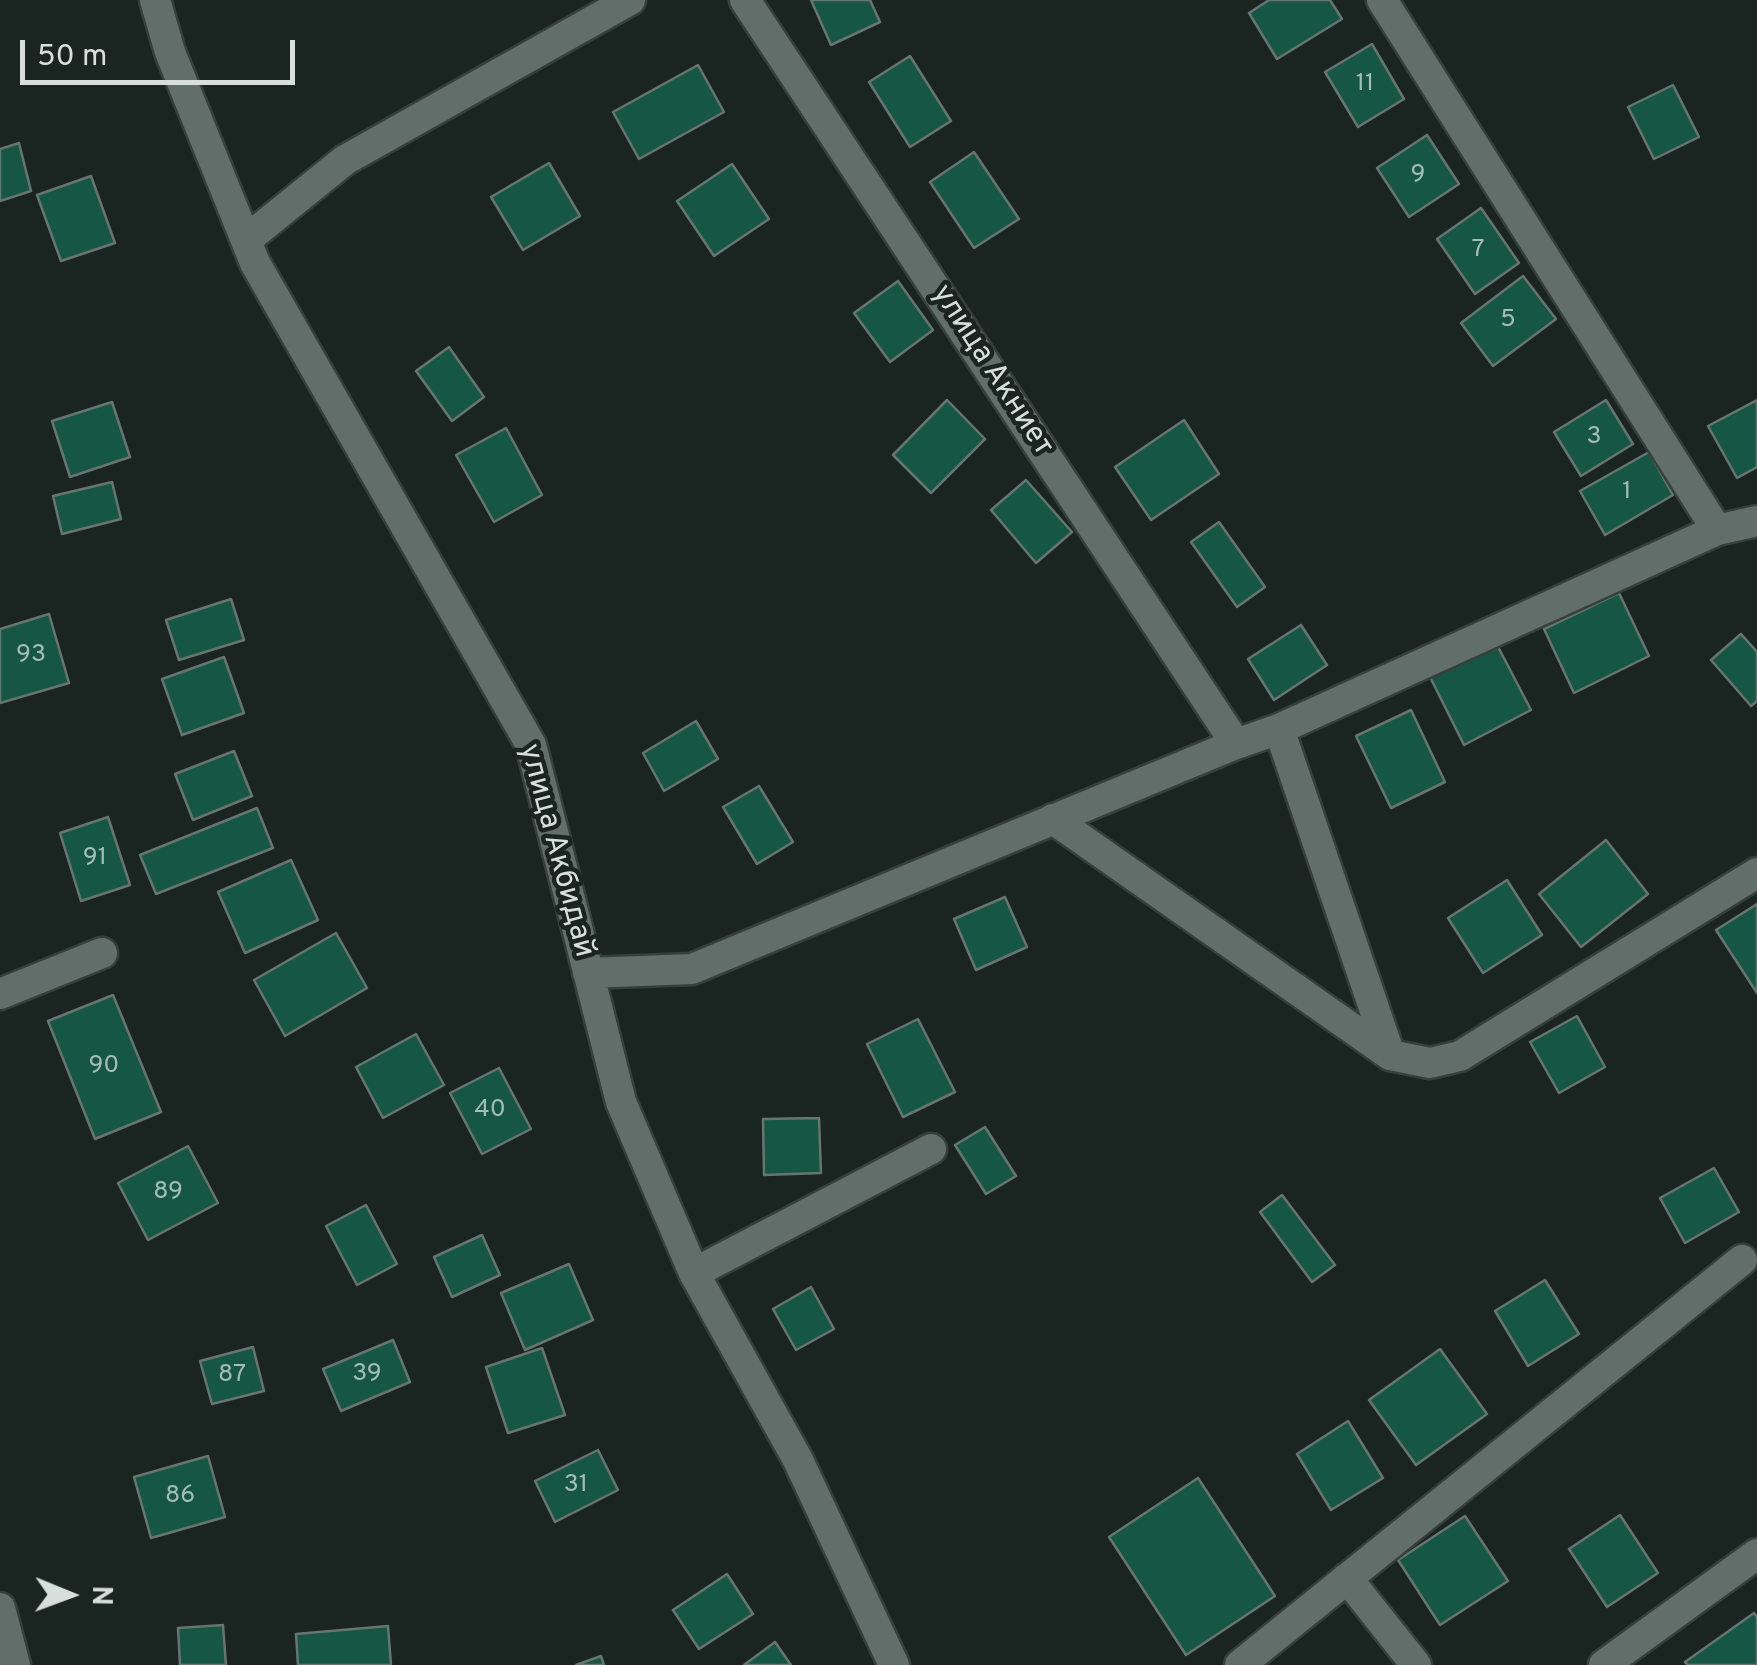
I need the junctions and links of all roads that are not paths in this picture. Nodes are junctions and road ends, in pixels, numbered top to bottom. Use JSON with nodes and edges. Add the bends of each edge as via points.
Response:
{"nodes":[{"id":1,"x":155,"y":0,"type":"edge"},
{"id":2,"x":630,"y":0,"type":"edge"},
{"id":3,"x":745,"y":0,"type":"edge"},
{"id":4,"x":1382,"y":0,"type":"edge"},
{"id":5,"x":246,"y":240,"type":"junction"},
{"id":6,"x":1757,"y":520,"type":"edge"},
{"id":7,"x":1717,"y":530,"type":"junction"},
{"id":8,"x":1279,"y":729,"type":"junction"},
{"id":9,"x":1236,"y":744,"type":"junction"},
{"id":10,"x":1053,"y":819,"type":"junction"},
{"id":11,"x":1757,"y":873,"type":"edge"},
{"id":12,"x":102,"y":953,"type":"dead end"},
{"id":13,"x":588,"y":972,"type":"junction"},
{"id":14,"x":0,"y":994,"type":"edge"},
{"id":15,"x":1390,"y":1055,"type":"junction"},
{"id":16,"x":931,"y":1149,"type":"dead end"},
{"id":17,"x":1742,"y":1260,"type":"dead end"},
{"id":18,"x":694,"y":1274,"type":"junction"},
{"id":19,"x":1757,"y":1554,"type":"edge"},
{"id":20,"x":1347,"y":1578,"type":"junction"},
{"id":21,"x":0,"y":1608,"type":"edge"},
{"id":22,"x":16,"y":1665,"type":"edge"},
{"id":23,"x":894,"y":1665,"type":"edge"},
{"id":24,"x":1240,"y":1665,"type":"edge"},
{"id":25,"x":1416,"y":1665,"type":"edge"},
{"id":26,"x":1604,"y":1665,"type":"edge"}],
"edges":[{"from":1,"to":5,"type":"street","name":"улица Акбидай"},
{"from":2,"to":5,"type":"street","via":[[344,160]]},
{"from":3,"to":9,"type":"street","name":"улица Акниет"},
{"from":4,"to":7,"type":"street"},
{"from":5,"to":13,"type":"street","name":"улица Акбидай","via":[[530,746]]},
{"from":6,"to":7,"type":"street"},
{"from":7,"to":8,"type":"street"},
{"from":8,"to":9,"type":"street"},
{"from":8,"to":15,"type":"street"},
{"from":9,"to":10,"type":"street"},
{"from":10,"to":13,"type":"street","via":[[692,968]]},
{"from":10,"to":15,"type":"street"},
{"from":11,"to":15,"type":"street","via":[[1460,1056],[1430,1063]]},
{"from":12,"to":14,"type":"street"},
{"from":13,"to":18,"type":"street","name":"улица Акбидай","via":[[621,1102]]},
{"from":16,"to":18,"type":"street"},
{"from":17,"to":20,"type":"street"},
{"from":18,"to":23,"type":"street","name":"улица Акбидай","via":[[798,1460]]},
{"from":19,"to":26,"type":"street"},
{"from":20,"to":24,"type":"street"},
{"from":20,"to":25,"type":"street"},
{"from":21,"to":22,"type":"street"}]}
